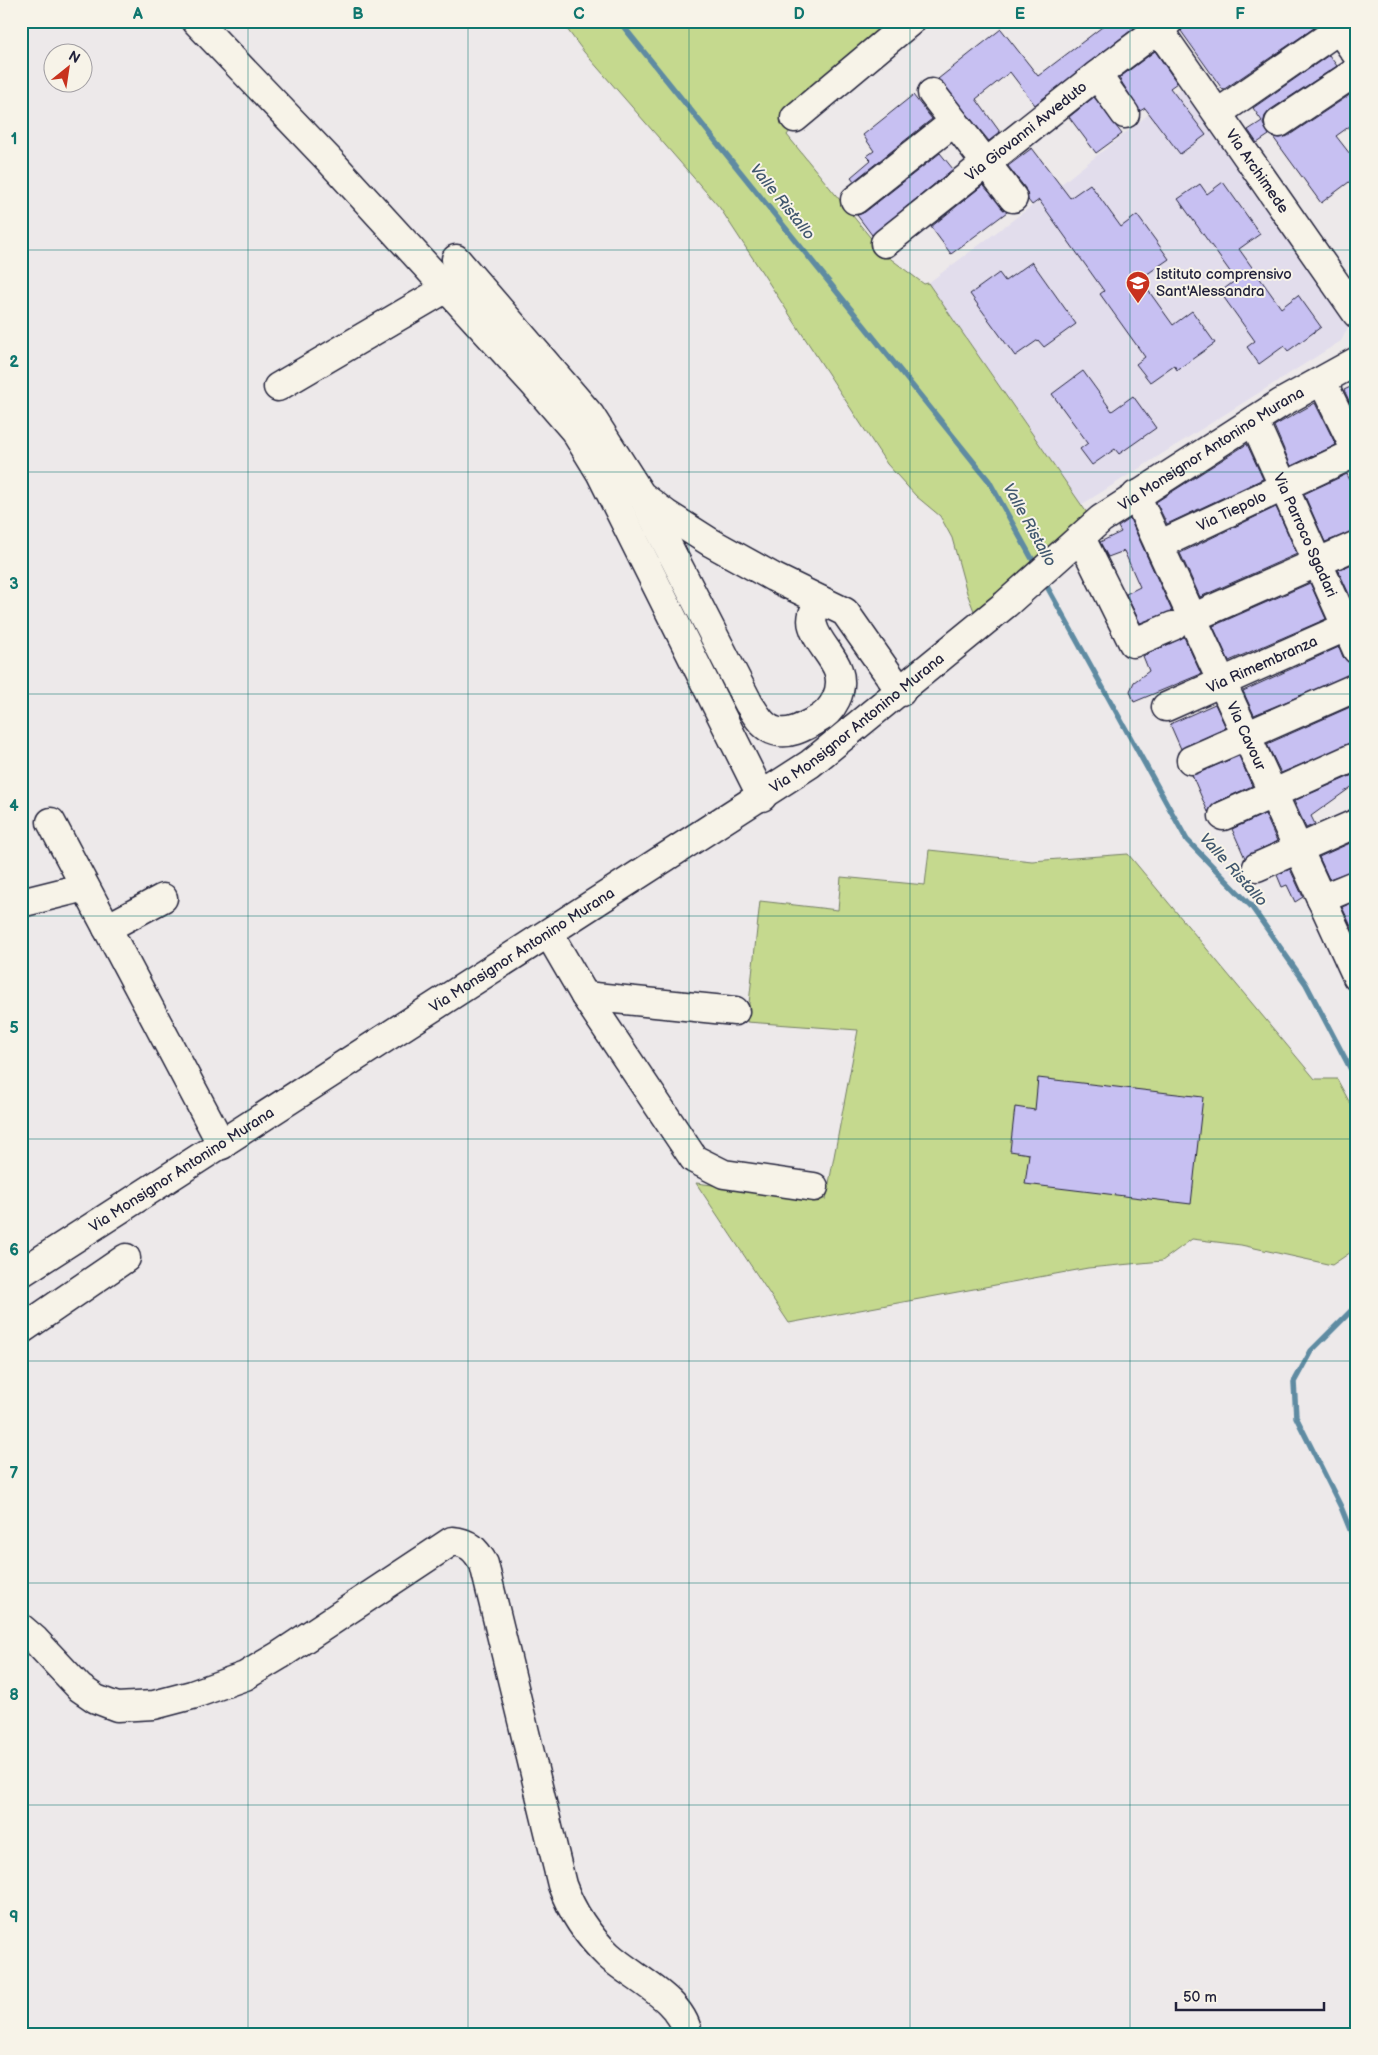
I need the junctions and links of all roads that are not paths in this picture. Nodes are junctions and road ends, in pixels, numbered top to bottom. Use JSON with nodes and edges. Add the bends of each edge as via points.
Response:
{"nodes":[{"id":1,"x":196,"y":21,"type":"edge"},
{"id":2,"x":911,"y":21,"type":"edge"},
{"id":3,"x":1164,"y":26,"type":"edge"},
{"id":4,"x":1335,"y":26,"type":"edge"},
{"id":5,"x":1357,"y":55,"type":"edge"},
{"id":6,"x":1357,"y":71,"type":"edge"},
{"id":7,"x":1097,"y":75,"type":"junction"},
{"id":8,"x":932,"y":93,"type":"dead end"},
{"id":9,"x":1218,"y":113,"type":"junction"},
{"id":10,"x":1125,"y":114,"type":"dead end"},
{"id":11,"x":795,"y":118,"type":"dead end"},
{"id":12,"x":954,"y":122,"type":"junction"},
{"id":13,"x":1280,"y":123,"type":"dead end"},
{"id":14,"x":986,"y":163,"type":"junction"},
{"id":15,"x":1013,"y":198,"type":"dead end"},
{"id":16,"x":855,"y":200,"type":"dead end"},
{"id":17,"x":885,"y":243,"type":"dead end"},
{"id":18,"x":456,"y":258,"type":"dead end"},
{"id":19,"x":447,"y":288,"type":"junction"},
{"id":20,"x":1357,"y":314,"type":"edge"},
{"id":21,"x":1357,"y":361,"type":"edge"},
{"id":22,"x":1322,"y":380,"type":"junction"},
{"id":23,"x":278,"y":387,"type":"dead end"},
{"id":24,"x":1254,"y":421,"type":"junction"},
{"id":25,"x":1357,"y":452,"type":"edge"},
{"id":26,"x":1282,"y":486,"type":"junction"},
{"id":27,"x":642,"y":495,"type":"junction"},
{"id":28,"x":1136,"y":495,"type":"junction"},
{"id":29,"x":1077,"y":542,"type":"junction"},
{"id":30,"x":1159,"y":545,"type":"junction"},
{"id":31,"x":1357,"y":546,"type":"edge"},
{"id":32,"x":1317,"y":563,"type":"junction"},
{"id":33,"x":819,"y":601,"type":"junction"},
{"id":34,"x":1183,"y":622,"type":"junction"},
{"id":35,"x":1353,"y":632,"type":"edge"},
{"id":36,"x":1222,"y":682,"type":"junction"},
{"id":37,"x":1357,"y":687,"type":"edge"},
{"id":38,"x":901,"y":692,"type":"junction"},
{"id":39,"x":1166,"y":706,"type":"dead end"},
{"id":40,"x":1246,"y":736,"type":"junction"},
{"id":41,"x":1357,"y":756,"type":"edge"},
{"id":42,"x":1190,"y":760,"type":"dead end"},
{"id":43,"x":1272,"y":794,"type":"junction"},
{"id":44,"x":762,"y":797,"type":"junction"},
{"id":45,"x":1223,"y":816,"type":"dead end"},
{"id":46,"x":50,"y":822,"type":"dead end"},
{"id":47,"x":1357,"y":823,"type":"edge"},
{"id":48,"x":1298,"y":849,"type":"junction"},
{"id":49,"x":1257,"y":867,"type":"dead end"},
{"id":50,"x":1357,"y":884,"type":"edge"},
{"id":51,"x":85,"y":887,"type":"junction"},
{"id":52,"x":163,"y":898,"type":"dead end"},
{"id":53,"x":1321,"y":899,"type":"junction"},
{"id":54,"x":21,"y":903,"type":"edge"},
{"id":55,"x":107,"y":928,"type":"junction"},
{"id":56,"x":549,"y":934,"type":"junction"},
{"id":57,"x":1354,"y":964,"type":"edge"},
{"id":58,"x":585,"y":996,"type":"junction"},
{"id":59,"x":735,"y":1011,"type":"dead end"},
{"id":60,"x":222,"y":1146,"type":"junction"},
{"id":61,"x":814,"y":1187,"type":"dead end"},
{"id":62,"x":126,"y":1258,"type":"dead end"},
{"id":63,"x":21,"y":1273,"type":"edge"},
{"id":64,"x":21,"y":1330,"type":"edge"},
{"id":65,"x":21,"y":1628,"type":"edge"},
{"id":66,"x":688,"y":2034,"type":"edge"}],
"edges":[{"from":1,"to":19,"type":"street"},
{"from":2,"to":11,"type":"street"},
{"from":3,"to":7,"type":"street","name":"Via Giovanni Avveduto"},
{"from":3,"to":9,"type":"street","name":"Via Archimede"},
{"from":4,"to":5,"type":"street"},
{"from":4,"to":9,"type":"street"},
{"from":6,"to":13,"type":"street"},
{"from":7,"to":10,"type":"street"},
{"from":7,"to":14,"type":"street","name":"Via Giovanni Avveduto"},
{"from":8,"to":12,"type":"street"},
{"from":9,"to":20,"type":"street","name":"Via Archimede"},
{"from":12,"to":14,"type":"street"},
{"from":12,"to":16,"type":"street"},
{"from":14,"to":15,"type":"street"},
{"from":14,"to":17,"type":"street","name":"Via Giovanni Avveduto"},
{"from":18,"to":27,"type":"street","via":[[590,415]]},
{"from":19,"to":23,"type":"street"},
{"from":19,"to":44,"type":"street","via":[[574,430],[601,474]]},
{"from":21,"to":22,"type":"street","name":"Via Monsignor Antonino Murana"},
{"from":22,"to":24,"type":"street","name":"Via Monsignor Antonino Murana"},
{"from":22,"to":25,"type":"street"},
{"from":24,"to":26,"type":"street","name":"Via Parroco Sgadari"},
{"from":24,"to":28,"type":"street","name":"Via Monsignor Antonino Murana"},
{"from":25,"to":26,"type":"street","name":"Via Tiepolo"},
{"from":26,"to":30,"type":"street","name":"Via Tiepolo"},
{"from":26,"to":32,"type":"street","name":"Via Parroco Sgadari"},
{"from":27,"to":33,"type":"street","via":[[710,542]]},
{"from":27,"to":33,"type":"street","via":[[749,704],[761,723],[773,731],[786,733],[802,727],[821,718],[834,705],[839,687],[838,670],[812,626],[813,611]]},
{"from":28,"to":29,"type":"street","name":"Via Monsignor Antonino Murana","via":[[1101,519]]},
{"from":28,"to":30,"type":"street","name":"Via Cavour"},
{"from":29,"to":34,"type":"street","via":[[1133,643]]},
{"from":29,"to":38,"type":"street","name":"Via Monsignor Antonino Murana"},
{"from":30,"to":34,"type":"street","name":"Via Cavour"},
{"from":31,"to":32,"type":"street"},
{"from":32,"to":34,"type":"street"},
{"from":32,"to":35,"type":"street","name":"Via Parroco Sgadari"},
{"from":33,"to":38,"type":"street","via":[[845,612]]},
{"from":34,"to":36,"type":"street","name":"Via Cavour"},
{"from":35,"to":36,"type":"street","name":"Via Rimembranza"},
{"from":36,"to":39,"type":"street","name":"Via Rimembranza"},
{"from":36,"to":40,"type":"street","name":"Via Cavour"},
{"from":37,"to":40,"type":"street"},
{"from":38,"to":44,"type":"street","name":"Via Monsignor Antonino Murana","via":[[810,764]]},
{"from":40,"to":42,"type":"street"},
{"from":40,"to":43,"type":"street","name":"Via Cavour"},
{"from":41,"to":43,"type":"street"},
{"from":43,"to":45,"type":"street"},
{"from":43,"to":48,"type":"street","name":"Via Cavour"},
{"from":44,"to":56,"type":"street","name":"Via Monsignor Antonino Murana"},
{"from":46,"to":51,"type":"street"},
{"from":47,"to":48,"type":"street"},
{"from":48,"to":49,"type":"street"},
{"from":48,"to":53,"type":"street","name":"Via Cavour"},
{"from":50,"to":53,"type":"street"},
{"from":51,"to":54,"type":"street"},
{"from":51,"to":55,"type":"street"},
{"from":52,"to":55,"type":"street"},
{"from":53,"to":57,"type":"street","name":"Via Cavour"},
{"from":55,"to":60,"type":"street"},
{"from":56,"to":58,"type":"street"},
{"from":56,"to":60,"type":"street","name":"Via Monsignor Antonino Murana"},
{"from":58,"to":59,"type":"street"},
{"from":58,"to":61,"type":"street","via":[[694,1159],[724,1174]]},
{"from":60,"to":63,"type":"street","name":"Via Monsignor Antonino Murana"},
{"from":62,"to":64,"type":"street"},
{"from":65,"to":66,"type":"street","via":[[96,1700],[117,1707],[154,1705],[192,1696],[245,1676],[452,1541],[462,1541],[477,1552],[484,1564],[569,1904],[593,1940],[607,1954],[677,2009],[686,2022]]}]}
